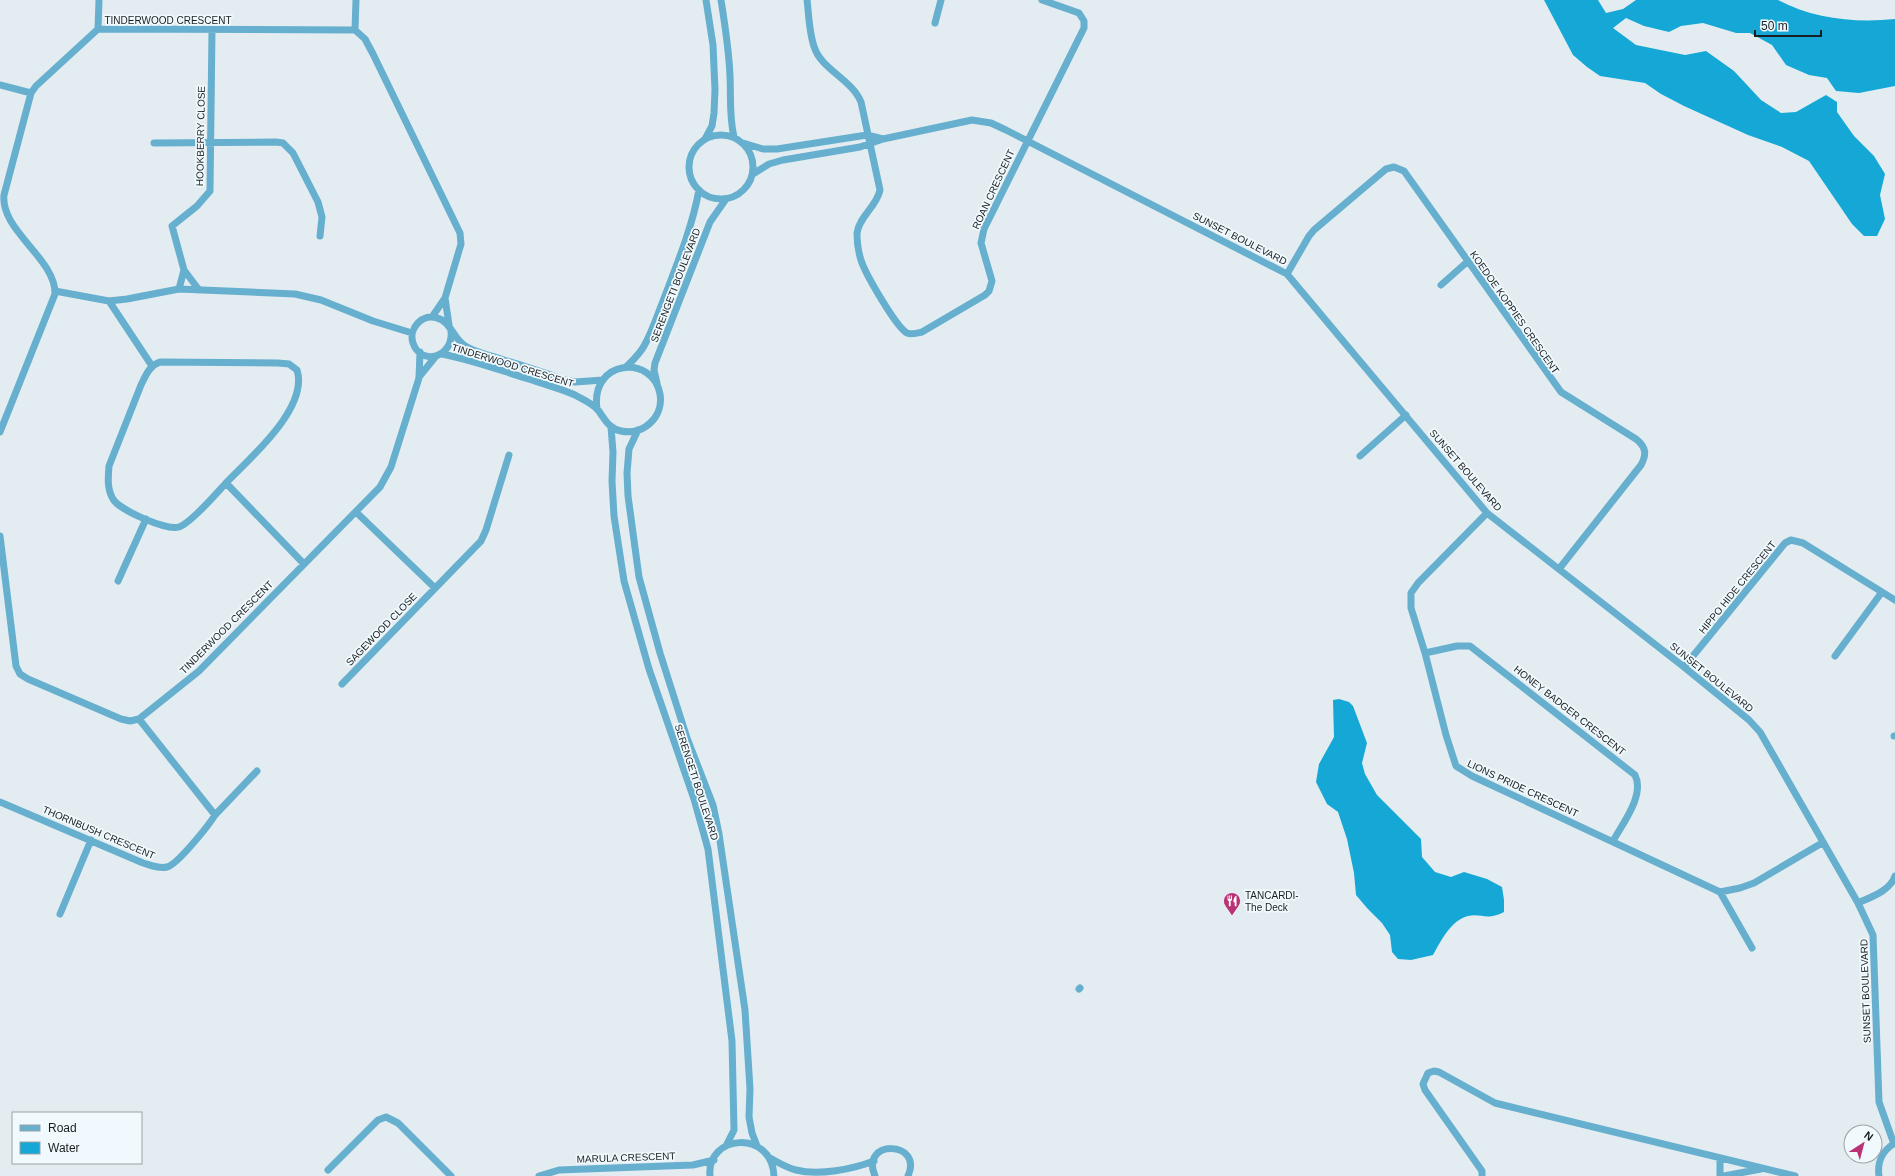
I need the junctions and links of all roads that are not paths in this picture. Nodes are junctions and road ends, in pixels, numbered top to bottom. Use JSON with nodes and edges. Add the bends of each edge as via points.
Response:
{"nodes":[{"id":1,"x":99,"y":0,"type":"edge"},
{"id":2,"x":356,"y":0,"type":"edge"},
{"id":3,"x":706,"y":0,"type":"edge"},
{"id":4,"x":721,"y":0,"type":"edge"},
{"id":5,"x":807,"y":0,"type":"edge"},
{"id":6,"x":941,"y":0,"type":"edge"},
{"id":7,"x":1042,"y":0,"type":"edge"},
{"id":8,"x":935,"y":23,"type":"dead end"},
{"id":9,"x":98,"y":30,"type":"junction"},
{"id":10,"x":212,"y":30,"type":"junction"},
{"id":11,"x":355,"y":30,"type":"junction"},
{"id":12,"x":0,"y":85,"type":"edge"},
{"id":13,"x":31,"y":93,"type":"junction"},
{"id":14,"x":867,"y":135,"type":"junction"},
{"id":15,"x":734,"y":137,"type":"junction"},
{"id":16,"x":705,"y":139,"type":"junction"},
{"id":17,"x":883,"y":139,"type":"junction"},
{"id":18,"x":1027,"y":141,"type":"junction"},
{"id":19,"x":743,"y":142,"type":"junction"},
{"id":20,"x":824,"y":142,"type":"junction"},
{"id":21,"x":154,"y":143,"type":"dead end"},
{"id":22,"x":209,"y":143,"type":"junction"},
{"id":23,"x":870,"y":145,"type":"junction"},
{"id":24,"x":826,"y":153,"type":"junction"},
{"id":25,"x":753,"y":174,"type":"junction"},
{"id":26,"x":699,"y":190,"type":"junction"},
{"id":27,"x":726,"y":199,"type":"junction"},
{"id":28,"x":320,"y":236,"type":"dead end"},
{"id":29,"x":1467,"y":262,"type":"junction"},
{"id":30,"x":184,"y":270,"type":"junction"},
{"id":31,"x":1287,"y":274,"type":"junction"},
{"id":32,"x":1441,"y":285,"type":"dead end"},
{"id":33,"x":179,"y":289,"type":"junction"},
{"id":34,"x":199,"y":290,"type":"junction"},
{"id":35,"x":55,"y":292,"type":"junction"},
{"id":36,"x":445,"y":298,"type":"junction"},
{"id":37,"x":109,"y":301,"type":"junction"},
{"id":38,"x":432,"y":317,"type":"junction"},
{"id":39,"x":450,"y":328,"type":"junction"},
{"id":40,"x":412,"y":333,"type":"junction"},
{"id":41,"x":420,"y":352,"type":"junction"},
{"id":42,"x":439,"y":355,"type":"junction"},
{"id":43,"x":512,"y":362,"type":"junction"},
{"id":44,"x":152,"y":366,"type":"junction"},
{"id":45,"x":626,"y":368,"type":"junction"},
{"id":46,"x":508,"y":373,"type":"junction"},
{"id":47,"x":419,"y":378,"type":"junction"},
{"id":48,"x":603,"y":380,"type":"junction"},
{"id":49,"x":657,"y":383,"type":"junction"},
{"id":50,"x":597,"y":410,"type":"junction"},
{"id":51,"x":1406,"y":415,"type":"junction"},
{"id":52,"x":611,"y":427,"type":"junction"},
{"id":53,"x":638,"y":430,"type":"junction"},
{"id":54,"x":0,"y":432,"type":"edge"},
{"id":55,"x":509,"y":455,"type":"dead end"},
{"id":56,"x":1360,"y":456,"type":"dead end"},
{"id":57,"x":226,"y":483,"type":"junction"},
{"id":58,"x":356,"y":512,"type":"junction"},
{"id":59,"x":1487,"y":513,"type":"junction"},
{"id":60,"x":146,"y":519,"type":"junction"},
{"id":61,"x":0,"y":536,"type":"edge"},
{"id":62,"x":304,"y":564,"type":"junction"},
{"id":63,"x":1558,"y":568,"type":"junction"},
{"id":64,"x":118,"y":580,"type":"dead end"},
{"id":65,"x":435,"y":588,"type":"junction"},
{"id":66,"x":1882,"y":592,"type":"junction"},
{"id":67,"x":1895,"y":600,"type":"edge"},
{"id":68,"x":1425,"y":653,"type":"junction"},
{"id":69,"x":1835,"y":656,"type":"dead end"},
{"id":70,"x":1684,"y":667,"type":"junction"},
{"id":71,"x":342,"y":684,"type":"dead end"},
{"id":72,"x":138,"y":719,"type":"junction"},
{"id":73,"x":257,"y":771,"type":"dead end"},
{"id":74,"x":0,"y":802,"type":"edge"},
{"id":75,"x":215,"y":815,"type":"junction"},
{"id":76,"x":91,"y":840,"type":"junction"},
{"id":77,"x":1613,"y":841,"type":"junction"},
{"id":78,"x":1822,"y":843,"type":"junction"},
{"id":79,"x":1895,"y":876,"type":"edge"},
{"id":80,"x":1720,"y":892,"type":"junction"},
{"id":81,"x":1858,"y":903,"type":"junction"},
{"id":82,"x":60,"y":914,"type":"dead end"},
{"id":83,"x":1752,"y":948,"type":"dead end"},
{"id":84,"x":1894,"y":1143,"type":"edge"},
{"id":85,"x":726,"y":1146,"type":"junction"},
{"id":86,"x":757,"y":1146,"type":"junction"},
{"id":87,"x":770,"y":1158,"type":"junction"},
{"id":88,"x":1720,"y":1158,"type":"junction"},
{"id":89,"x":714,"y":1160,"type":"junction"},
{"id":90,"x":874,"y":1161,"type":"junction"},
{"id":91,"x":605,"y":1168,"type":"junction"},
{"id":92,"x":1765,"y":1169,"type":"junction"},
{"id":93,"x":328,"y":1170,"type":"dead end"},
{"id":94,"x":572,"y":1172,"type":"edge"},
{"id":95,"x":1788,"y":1175,"type":"edge"},
{"id":96,"x":451,"y":1176,"type":"edge"},
{"id":97,"x":539,"y":1176,"type":"edge"},
{"id":98,"x":605,"y":1176,"type":"edge"},
{"id":99,"x":710,"y":1176,"type":"edge"},
{"id":100,"x":774,"y":1176,"type":"edge"},
{"id":101,"x":875,"y":1176,"type":"edge"},
{"id":102,"x":908,"y":1176,"type":"edge"},
{"id":103,"x":1482,"y":1176,"type":"edge"},
{"id":104,"x":1720,"y":1176,"type":"edge"},
{"id":105,"x":1724,"y":1176,"type":"edge"},
{"id":106,"x":1795,"y":1176,"type":"edge"},
{"id":107,"x":1879,"y":1176,"type":"edge"}],
"edges":[{"from":1,"to":9,"type":"street"},
{"from":2,"to":11,"type":"street"},
{"from":3,"to":16,"type":"street","via":[[713,45],[715,90],[712,126]]},
{"from":4,"to":15,"type":"street","via":[[726,28],[730,114]]},
{"from":5,"to":14,"type":"street","via":[[815,49],[819,57],[858,94]]},
{"from":6,"to":8,"type":"street"},
{"from":7,"to":18,"type":"street","name":"ROAN CRESCENT","via":[[1079,13],[1084,21],[1084,28]]},
{"from":9,"to":10,"type":"street","name":"TINDERWOOD CRESCENT"},
{"from":9,"to":13,"type":"street","name":"TINDERWOOD CRESCENT"},
{"from":10,"to":11,"type":"street","name":"TINDERWOOD CRESCENT"},
{"from":10,"to":22,"type":"street","name":"HOOKBERRY CLOSE"},
{"from":11,"to":36,"type":"street","via":[[365,39],[373,54],[460,233],[462,244]]},
{"from":12,"to":13,"type":"street"},
{"from":13,"to":35,"type":"street","name":"TINDERWOOD CRESCENT","via":[[4,203],[5,211],[51,276]]},
{"from":14,"to":17,"type":"street"},
{"from":14,"to":20,"type":"street"},
{"from":14,"to":23,"type":"street"},
{"from":15,"to":16,"type":"street","via":[[724,134]]},
{"from":15,"to":19,"type":"street"},
{"from":16,"to":26,"type":"street","via":[[697,145],[691,155],[689,166],[690,177]]},
{"from":17,"to":18,"type":"street","name":"SUNSET BOULEVARD","via":[[972,120],[991,123]]},
{"from":17,"to":23,"type":"street"},
{"from":18,"to":23,"type":"street","name":"ROAN CRESCENT","via":[[982,236],[983,256],[992,281],[989,291],[922,332],[914,334],[908,333],[898,324],[871,283],[862,262],[857,232],[879,198],[880,190]]},
{"from":18,"to":31,"type":"street","name":"SUNSET BOULEVARD"},
{"from":19,"to":20,"type":"street","via":[[767,149]]},
{"from":19,"to":25,"type":"street","via":[[750,150]]},
{"from":20,"to":24,"type":"street"},
{"from":21,"to":22,"type":"street"},
{"from":22,"to":28,"type":"street","via":[[276,142],[288,147],[321,210]]},
{"from":22,"to":30,"type":"street","name":"HOOKBERRY CLOSE","via":[[210,191],[197,206],[172,226]]},
{"from":23,"to":24,"type":"street"},
{"from":24,"to":25,"type":"street","via":[[769,164]]},
{"from":25,"to":27,"type":"street","via":[[745,189],[736,196]]},
{"from":26,"to":27,"type":"street","via":[[714,198]]},
{"from":26,"to":45,"type":"street","name":"SERENGETI BOULEVARD","via":[[686,241],[644,346]]},
{"from":27,"to":49,"type":"street","name":"SERENGETI BOULEVARD","via":[[710,222],[655,363]]},
{"from":29,"to":31,"type":"street","name":"KOEDOE KOPPIES CRESCENT","via":[[1413,182],[1404,171],[1394,167],[1386,169],[1309,236]]},
{"from":29,"to":32,"type":"street"},
{"from":29,"to":63,"type":"street","name":"KOEDOE KOPPIES CRESCENT","via":[[1560,392],[1636,439],[1646,450],[1641,465]]},
{"from":30,"to":33,"type":"street"},
{"from":30,"to":34,"type":"street"},
{"from":31,"to":51,"type":"street","name":"SUNSET BOULEVARD"},
{"from":33,"to":34,"type":"street"},
{"from":33,"to":37,"type":"street"},
{"from":34,"to":40,"type":"street","via":[[295,294],[320,300]]},
{"from":35,"to":37,"type":"street"},
{"from":35,"to":54,"type":"street"},
{"from":36,"to":38,"type":"street"},
{"from":36,"to":39,"type":"street"},
{"from":37,"to":44,"type":"street"},
{"from":38,"to":39,"type":"street","via":[[444,321]]},
{"from":38,"to":40,"type":"street","via":[[420,320]]},
{"from":39,"to":42,"type":"street","via":[[450,344]]},
{"from":39,"to":43,"type":"street","name":"TINDERWOOD CRESCENT","via":[[467,348]]},
{"from":40,"to":41,"type":"street","via":[[413,342]]},
{"from":41,"to":42,"type":"street","via":[[427,356]]},
{"from":41,"to":47,"type":"street","name":"TINDERWOOD CRESCENT"},
{"from":42,"to":46,"type":"street","name":"TINDERWOOD CRESCENT","via":[[464,358]]},
{"from":42,"to":47,"type":"street","name":"TINDERWOOD CRESCENT"},
{"from":43,"to":46,"type":"street"},
{"from":43,"to":48,"type":"street","name":"TINDERWOOD CRESCENT","via":[[570,381]]},
{"from":44,"to":57,"type":"street","via":[[160,362],[278,363],[289,364],[297,370],[298,387],[287,417]]},
{"from":44,"to":60,"type":"street","via":[[109,466],[107,481],[116,504]]},
{"from":45,"to":48,"type":"street","via":[[612,371]]},
{"from":45,"to":49,"type":"street","via":[[641,370]]},
{"from":46,"to":50,"type":"street","name":"TINDERWOOD CRESCENT","via":[[572,394],[590,403]]},
{"from":47,"to":58,"type":"street","name":"TINDERWOOD CRESCENT","via":[[388,476]]},
{"from":48,"to":50,"type":"street","via":[[596,398]]},
{"from":49,"to":53,"type":"street","via":[[661,403],[658,413],[652,422]]},
{"from":50,"to":52,"type":"street"},
{"from":51,"to":56,"type":"street"},
{"from":51,"to":59,"type":"street","name":"SUNSET BOULEVARD"},
{"from":52,"to":53,"type":"street","via":[[621,431]]},
{"from":52,"to":85,"type":"street","name":"SERENGETI BOULEVARD","via":[[614,516],[624,581],[708,849],[732,1041],[734,1130]]},
{"from":53,"to":86,"type":"street","name":"SERENGETI BOULEVARD","via":[[629,449],[627,461],[628,496],[639,577],[660,653],[687,738],[713,805],[720,834],[745,1010],[749,1117]]},
{"from":55,"to":65,"type":"street","name":"SAGEWOOD CLOSE","via":[[481,541]]},
{"from":57,"to":60,"type":"street","via":[[179,527],[168,528]]},
{"from":57,"to":62,"type":"street"},
{"from":58,"to":62,"type":"street","name":"TINDERWOOD CRESCENT"},
{"from":58,"to":65,"type":"street"},
{"from":59,"to":63,"type":"street","name":"SUNSET BOULEVARD"},
{"from":59,"to":68,"type":"street","name":"LIONS PRIDE CRESCENT","via":[[1411,593],[1411,608]]},
{"from":60,"to":64,"type":"street"},
{"from":61,"to":72,"type":"street","via":[[16,666],[20,674],[111,715],[130,721]]},
{"from":62,"to":72,"type":"street","name":"TINDERWOOD CRESCENT","via":[[199,671]]},
{"from":63,"to":70,"type":"street","name":"SUNSET BOULEVARD"},
{"from":65,"to":71,"type":"street","name":"SAGEWOOD CLOSE"},
{"from":66,"to":67,"type":"street","name":"HIPPO HIDE CRESCENT"},
{"from":66,"to":69,"type":"street"},
{"from":66,"to":70,"type":"street","name":"HIPPO HIDE CRESCENT","via":[[1809,546],[1791,540],[1785,543]]},
{"from":68,"to":77,"type":"street","name":"LIONS PRIDE CRESCENT","via":[[1456,766],[1472,776]]},
{"from":68,"to":77,"type":"street","name":"HONEY BADGER CRESCENT","via":[[1470,646],[1635,775],[1638,782],[1637,792]]},
{"from":70,"to":78,"type":"street","name":"SUNSET BOULEVARD","via":[[1760,732]]},
{"from":72,"to":75,"type":"street"},
{"from":73,"to":75,"type":"street","name":"THORNBUSH CRESCENT"},
{"from":74,"to":76,"type":"street","name":"THORNBUSH CRESCENT"},
{"from":75,"to":76,"type":"street","name":"THORNBUSH CRESCENT","via":[[174,864],[165,868],[152,866]]},
{"from":76,"to":82,"type":"street"},
{"from":77,"to":80,"type":"street","name":"LIONS PRIDE CRESCENT"},
{"from":78,"to":80,"type":"street","via":[[1754,883]]},
{"from":78,"to":81,"type":"street","name":"SUNSET BOULEVARD"},
{"from":79,"to":81,"type":"street","via":[[1886,888]]},
{"from":80,"to":83,"type":"street"},
{"from":81,"to":84,"type":"street","name":"SUNSET BOULEVARD","via":[[1873,935],[1879,1102]]},
{"from":84,"to":107,"type":"street","via":[[1880,1160]]},
{"from":85,"to":86,"type":"street","via":[[745,1142]]},
{"from":85,"to":89,"type":"street","name":"SERENGETI BOULEVARD"},
{"from":86,"to":87,"type":"street"},
{"from":87,"to":90,"type":"street","via":[[791,1169],[808,1172],[849,1169]]},
{"from":87,"to":100,"type":"street"},
{"from":88,"to":92,"type":"street"},
{"from":88,"to":103,"type":"street","via":[[1495,1103],[1439,1072],[1428,1073],[1423,1084],[1425,1090],[1482,1171]]},
{"from":88,"to":104,"type":"street"},
{"from":89,"to":91,"type":"street","name":"MARULA CRESCENT","via":[[693,1165]]},
{"from":89,"to":99,"type":"street"},
{"from":90,"to":101,"type":"street"},
{"from":90,"to":102,"type":"street","via":[[884,1149],[901,1150],[911,1165]]},
{"from":91,"to":94,"type":"street","name":"MARULA CRESCENT"},
{"from":91,"to":98,"type":"street"},
{"from":92,"to":95,"type":"street"},
{"from":92,"to":105,"type":"street"},
{"from":93,"to":96,"type":"street","via":[[378,1120],[386,1117],[398,1123]]},
{"from":94,"to":97,"type":"street","name":"MARULA CRESCENT","via":[[549,1172]]},
{"from":95,"to":106,"type":"street"}]}
